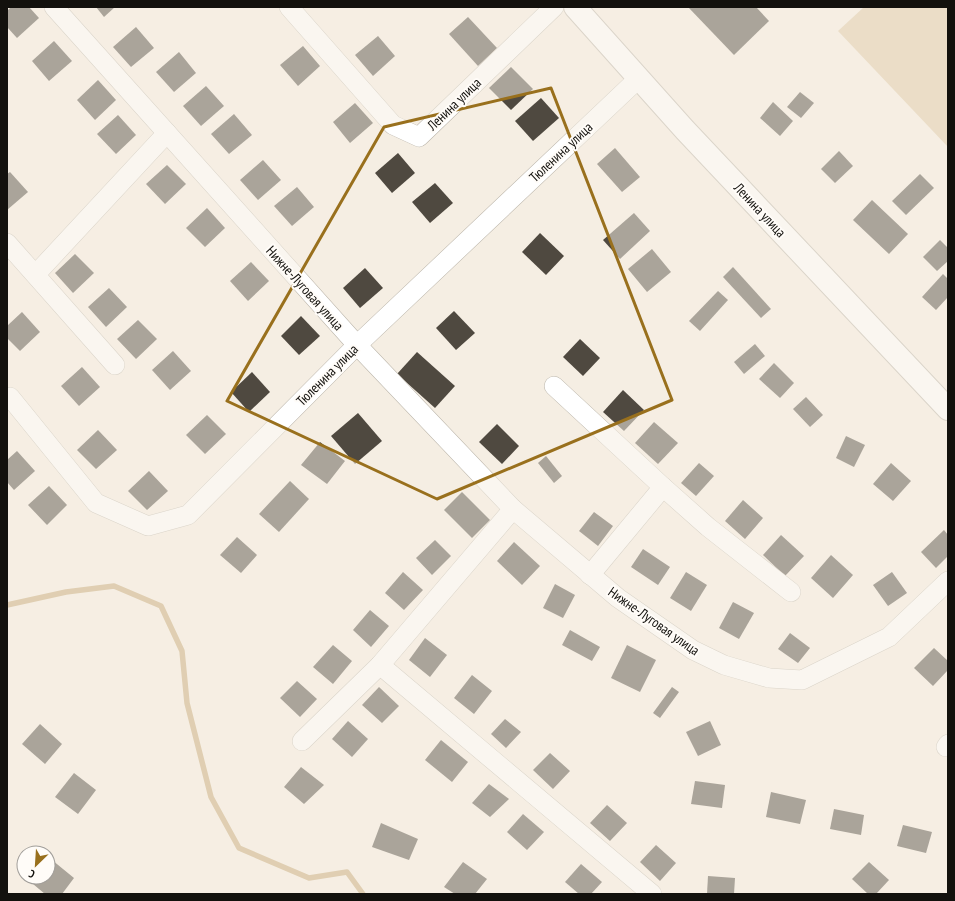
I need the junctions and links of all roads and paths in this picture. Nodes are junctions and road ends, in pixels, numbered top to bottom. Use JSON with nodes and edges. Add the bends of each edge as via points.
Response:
{"nodes":[{"id":1,"x":54,"y":7,"type":"edge"},
{"id":2,"x":289,"y":7,"type":"edge"},
{"id":3,"x":554,"y":7,"type":"edge"},
{"id":4,"x":575,"y":7,"type":"edge"},
{"id":5,"x":639,"y":78,"type":"junction"},
{"id":6,"x":167,"y":133,"type":"junction"},
{"id":7,"x":7,"y":243,"type":"edge"},
{"id":8,"x":36,"y":274,"type":"junction"},
{"id":9,"x":356,"y":345,"type":"junction"},
{"id":10,"x":115,"y":365,"type":"dead end"},
{"id":11,"x":554,"y":386,"type":"dead end"},
{"id":12,"x":10,"y":397,"type":"dead end"},
{"id":13,"x":948,"y":409,"type":"edge"},
{"id":14,"x":663,"y":487,"type":"junction"},
{"id":15,"x":513,"y":509,"type":"junction"},
{"id":16,"x":590,"y":576,"type":"junction"},
{"id":17,"x":948,"y":581,"type":"edge"},
{"id":18,"x":791,"y":592,"type":"dead end"},
{"id":19,"x":380,"y":665,"type":"junction"},
{"id":20,"x":302,"y":741,"type":"dead end"},
{"id":21,"x":652,"y":894,"type":"edge"}],
"edges":[{"from":1,"to":6,"type":"street","name":"Нижне-Луговая улица"},
{"from":2,"to":3,"type":"street","name":"Ленина улица","via":[[393,125],[420,137]]},
{"from":4,"to":5,"type":"main road","name":"Ленина улица"},
{"from":5,"to":9,"type":"street","name":"Тюленина улица"},
{"from":5,"to":13,"type":"main road","name":"Ленина улица"},
{"from":6,"to":8,"type":"street"},
{"from":6,"to":9,"type":"street","name":"Нижне-Луговая улица"},
{"from":7,"to":8,"type":"street"},
{"from":8,"to":10,"type":"street"},
{"from":9,"to":12,"type":"street","name":"Тюленина улица","via":[[188,515],[148,526],[96,502]]},
{"from":9,"to":15,"type":"street","name":"Нижне-Луговая улица"},
{"from":11,"to":14,"type":"street"},
{"from":14,"to":16,"type":"street"},
{"from":14,"to":18,"type":"street","via":[[708,527]]},
{"from":15,"to":16,"type":"street","name":"Нижне-Луговая улица"},
{"from":15,"to":19,"type":"street"},
{"from":16,"to":17,"type":"street","name":"Нижне-Луговая улица","via":[[693,650],[724,665],[769,678],[802,680],[889,637]]},
{"from":19,"to":20,"type":"street"},
{"from":19,"to":21,"type":"street"}]}
